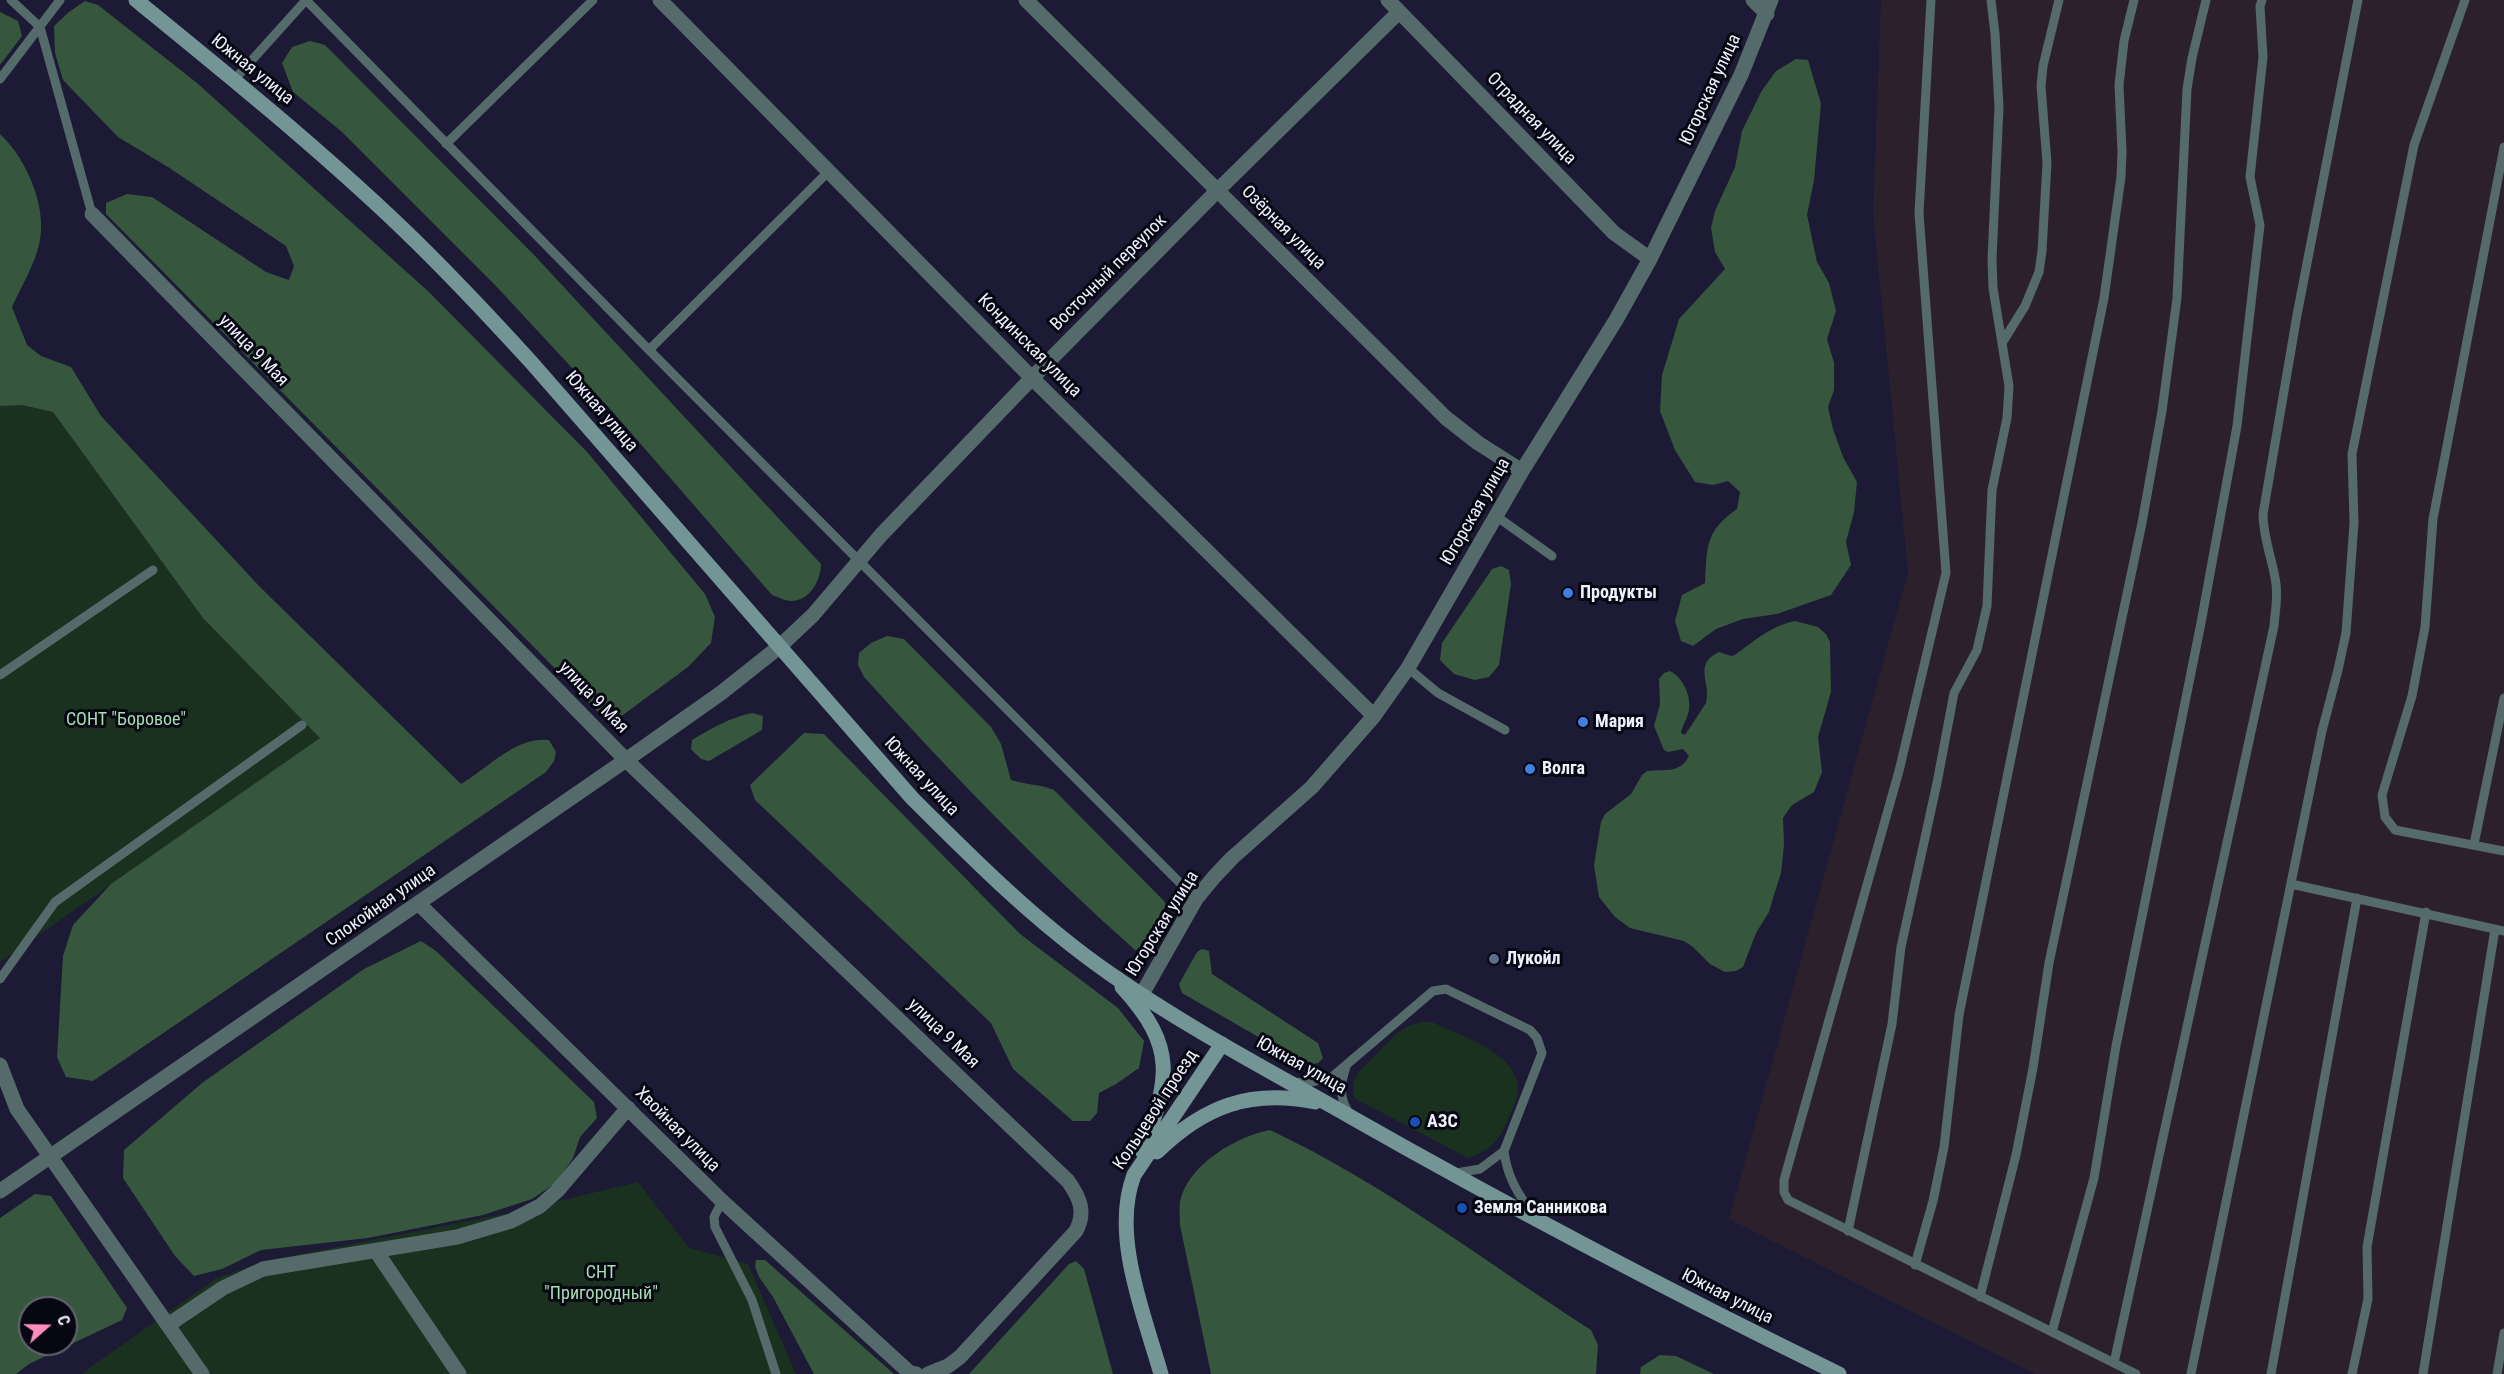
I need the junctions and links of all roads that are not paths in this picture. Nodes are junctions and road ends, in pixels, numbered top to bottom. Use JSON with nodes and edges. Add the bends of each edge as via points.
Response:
{"nodes":[{"id":1,"x":11,"y":0,"type":"edge"},
{"id":2,"x":60,"y":0,"type":"edge"},
{"id":3,"x":136,"y":0,"type":"edge"},
{"id":4,"x":306,"y":0,"type":"edge"},
{"id":5,"x":593,"y":0,"type":"edge"},
{"id":6,"x":660,"y":0,"type":"edge"},
{"id":7,"x":1026,"y":0,"type":"edge"},
{"id":8,"x":1388,"y":0,"type":"edge"},
{"id":9,"x":1753,"y":0,"type":"edge"},
{"id":10,"x":1931,"y":0,"type":"edge"},
{"id":11,"x":1991,"y":0,"type":"edge"},
{"id":12,"x":2059,"y":0,"type":"edge"},
{"id":13,"x":2134,"y":0,"type":"edge"},
{"id":14,"x":2206,"y":0,"type":"edge"},
{"id":15,"x":2262,"y":0,"type":"edge"},
{"id":16,"x":2358,"y":0,"type":"edge"},
{"id":17,"x":2465,"y":0,"type":"edge"},
{"id":18,"x":1769,"y":7,"type":"edge"},
{"id":19,"x":1400,"y":12,"type":"junction"},
{"id":20,"x":40,"y":27,"type":"junction"},
{"id":21,"x":0,"y":79,"type":"edge"},
{"id":22,"x":234,"y":80,"type":"junction"},
{"id":23,"x":446,"y":144,"type":"junction"},
{"id":24,"x":2504,"y":147,"type":"edge"},
{"id":25,"x":829,"y":171,"type":"junction"},
{"id":26,"x":1218,"y":190,"type":"junction"},
{"id":27,"x":92,"y":214,"type":"joint"},
{"id":28,"x":1650,"y":259,"type":"junction"},
{"id":29,"x":2002,"y":343,"type":"junction"},
{"id":30,"x":649,"y":350,"type":"junction"},
{"id":31,"x":1032,"y":378,"type":"junction"},
{"id":32,"x":1522,"y":471,"type":"junction"},
{"id":33,"x":1496,"y":516,"type":"junction"},
{"id":34,"x":1551,"y":556,"type":"dead end"},
{"id":35,"x":859,"y":562,"type":"junction"},
{"id":36,"x":153,"y":570,"type":"dead end"},
{"id":37,"x":779,"y":647,"type":"junction"},
{"id":38,"x":1408,"y":668,"type":"junction"},
{"id":39,"x":0,"y":675,"type":"edge"},
{"id":40,"x":2504,"y":698,"type":"edge"},
{"id":41,"x":1374,"y":716,"type":"junction"},
{"id":42,"x":302,"y":725,"type":"dead end"},
{"id":43,"x":1505,"y":730,"type":"dead end"},
{"id":44,"x":626,"y":760,"type":"junction"},
{"id":45,"x":2474,"y":844,"type":"junction"},
{"id":46,"x":2504,"y":851,"type":"edge"},
{"id":47,"x":2291,"y":884,"type":"junction"},
{"id":48,"x":2357,"y":897,"type":"junction"},
{"id":49,"x":1197,"y":899,"type":"junction"},
{"id":50,"x":419,"y":904,"type":"junction"},
{"id":51,"x":2426,"y":912,"type":"junction"},
{"id":52,"x":2499,"y":930,"type":"edge"},
{"id":53,"x":1110,"y":974,"type":"junction"},
{"id":54,"x":0,"y":979,"type":"edge"},
{"id":55,"x":1142,"y":994,"type":"junction"},
{"id":56,"x":1222,"y":1044,"type":"junction"},
{"id":57,"x":0,"y":1065,"type":"edge"},
{"id":58,"x":1346,"y":1067,"type":"junction"},
{"id":59,"x":1283,"y":1079,"type":"junction"},
{"id":60,"x":1329,"y":1105,"type":"junction"},
{"id":61,"x":628,"y":1108,"type":"junction"},
{"id":62,"x":1353,"y":1118,"type":"junction"},
{"id":63,"x":1504,"y":1151,"type":"junction"},
{"id":64,"x":51,"y":1156,"type":"junction"},
{"id":65,"x":1451,"y":1173,"type":"junction"},
{"id":66,"x":1134,"y":1175,"type":"junction"},
{"id":67,"x":0,"y":1191,"type":"edge"},
{"id":68,"x":722,"y":1201,"type":"junction"},
{"id":69,"x":1541,"y":1222,"type":"junction"},
{"id":70,"x":1848,"y":1231,"type":"junction"},
{"id":71,"x":376,"y":1251,"type":"junction"},
{"id":72,"x":1915,"y":1265,"type":"junction"},
{"id":73,"x":1980,"y":1297,"type":"junction"},
{"id":74,"x":168,"y":1325,"type":"junction"},
{"id":75,"x":2052,"y":1332,"type":"junction"},
{"id":76,"x":2504,"y":1333,"type":"edge"},
{"id":77,"x":2114,"y":1363,"type":"junction"},
{"id":78,"x":202,"y":1374,"type":"edge"},
{"id":79,"x":459,"y":1374,"type":"edge"},
{"id":80,"x":776,"y":1374,"type":"edge"},
{"id":81,"x":915,"y":1374,"type":"edge"},
{"id":82,"x":928,"y":1374,"type":"edge"},
{"id":83,"x":1161,"y":1374,"type":"edge"},
{"id":84,"x":1839,"y":1374,"type":"edge"},
{"id":85,"x":2136,"y":1374,"type":"edge"},
{"id":86,"x":2191,"y":1374,"type":"edge"},
{"id":87,"x":2271,"y":1374,"type":"edge"},
{"id":88,"x":2352,"y":1374,"type":"edge"},
{"id":89,"x":2423,"y":1374,"type":"edge"},
{"id":90,"x":2497,"y":1374,"type":"edge"}],
"edges":[{"from":1,"to":20,"type":"lane"},
{"from":2,"to":20,"type":"lane"},
{"from":3,"to":22,"type":"main road","name":"Южная улица"},
{"from":4,"to":22,"type":"lane"},
{"from":4,"to":23,"type":"lane"},
{"from":5,"to":23,"type":"lane"},
{"from":6,"to":25,"type":"street","name":"Кондинская улица"},
{"from":7,"to":26,"type":"street","name":"Озёрная улица"},
{"from":8,"to":19,"type":"street","name":"Отрадная улица"},
{"from":9,"to":18,"type":"street"},
{"from":10,"to":70,"type":"lane","via":[[1919,213],[1946,573],[1899,771],[1784,1180],[1788,1200]]},
{"from":11,"to":29,"type":"lane","via":[[1999,107],[1992,259]]},
{"from":12,"to":29,"type":"lane","via":[[2041,86],[2047,163],[2041,262],[2025,306]]},
{"from":13,"to":72,"type":"lane","via":[[2119,85],[2121,177],[2104,298],[1959,1015],[1944,1147]]},
{"from":14,"to":73,"type":"lane","via":[[2187,89],[2177,298],[2162,411],[2049,963],[2016,1155]]},
{"from":15,"to":75,"type":"lane","via":[[2263,57],[2250,177],[2260,225],[2236,426],[2094,1178]]},
{"from":16,"to":77,"type":"lane","via":[[2263,514],[2263,531],[2276,583],[2274,626]]},
{"from":17,"to":47,"type":"lane","via":[[2414,145],[2352,454],[2354,523],[2346,633]]},
{"from":18,"to":28,"type":"street","name":"Югорская улица","via":[[1741,75]]},
{"from":19,"to":26,"type":"street","name":"Восточный переулок"},
{"from":19,"to":28,"type":"street","name":"Отрадная улица","via":[[1614,233]]},
{"from":20,"to":21,"type":"lane"},
{"from":20,"to":27,"type":"lane"},
{"from":22,"to":37,"type":"main road","name":"Южная улица","via":[[330,162],[469,294]]},
{"from":23,"to":30,"type":"lane"},
{"from":24,"to":45,"type":"lane","via":[[2433,519],[2421,650],[2412,696],[2382,795],[2385,817],[2395,830]]},
{"from":25,"to":30,"type":"lane"},
{"from":25,"to":31,"type":"street","name":"Кондинская улица"},
{"from":26,"to":31,"type":"street","name":"Восточный переулок"},
{"from":26,"to":32,"type":"street","name":"Озёрная улица","via":[[1446,418]]},
{"from":27,"to":44,"type":"street","name":"улица 9 Мая"},
{"from":28,"to":32,"type":"street","name":"Югорская улица"},
{"from":29,"to":70,"type":"lane","via":[[2009,386],[2007,418],[1992,490],[1987,606],[1977,650],[1954,693],[1901,948],[1892,1024]]},
{"from":30,"to":35,"type":"lane"},
{"from":31,"to":35,"type":"street","name":"Восточный переулок"},
{"from":31,"to":41,"type":"street","name":"Кондинская улица"},
{"from":32,"to":33,"type":"street","name":"Югорская улица"},
{"from":33,"to":34,"type":"lane"},
{"from":33,"to":38,"type":"street","name":"Югорская улица"},
{"from":35,"to":37,"type":"street","name":"Восточный переулок"},
{"from":35,"to":49,"type":"lane"},
{"from":36,"to":39,"type":"lane"},
{"from":37,"to":44,"type":"street","name":"Спокойная улица"},
{"from":37,"to":53,"type":"main road","name":"Южная улица","via":[[912,798],[974,861]]},
{"from":38,"to":41,"type":"street","name":"Югорская улица"},
{"from":38,"to":43,"type":"lane","via":[[1438,693]]},
{"from":40,"to":45,"type":"lane"},
{"from":41,"to":49,"type":"street","name":"Югорская улица","via":[[1312,787],[1232,858]]},
{"from":42,"to":54,"type":"lane","via":[[55,902]]},
{"from":44,"to":50,"type":"street","name":"Спокойная улица"},
{"from":44,"to":82,"type":"street","name":"улица 9 Мая","via":[[1060,1172],[1078,1195],[1082,1221],[1076,1231],[960,1357]]},
{"from":45,"to":46,"type":"lane"},
{"from":47,"to":48,"type":"lane"},
{"from":47,"to":86,"type":"lane"},
{"from":48,"to":51,"type":"lane"},
{"from":48,"to":87,"type":"lane"},
{"from":49,"to":55,"type":"street","name":"Югорская улица"},
{"from":50,"to":61,"type":"street","name":"Хвойная улица"},
{"from":50,"to":64,"type":"street","name":"Спокойная улица"},
{"from":51,"to":52,"type":"lane"},
{"from":51,"to":88,"type":"lane","via":[[2367,1247],[2368,1299]]},
{"from":52,"to":89,"type":"lane"},
{"from":53,"to":55,"type":"main road","name":"Южная улица"},
{"from":53,"to":66,"type":"main road","via":[[1142,1011],[1161,1047],[1161,1102]]},
{"from":55,"to":56,"type":"main road","name":"Южная улица"},
{"from":56,"to":59,"type":"main road","name":"Южная улица"},
{"from":56,"to":66,"type":"main road","name":"Кольцевой проезд"},
{"from":57,"to":64,"type":"street","via":[[17,1109]]},
{"from":58,"to":59,"type":"lane","via":[[1319,1082]]},
{"from":58,"to":62,"type":"lane","via":[[1341,1080],[1342,1102]]},
{"from":58,"to":63,"type":"lane","via":[[1433,991],[1446,989],[1530,1030],[1542,1053]]},
{"from":59,"to":60,"type":"main road","name":"Южная улица"},
{"from":60,"to":62,"type":"main road","name":"Южная улица"},
{"from":60,"to":66,"type":"main road","via":[[1277,1098],[1220,1107],[1179,1131]]},
{"from":61,"to":68,"type":"street","name":"Хвойная улица"},
{"from":61,"to":71,"type":"street","via":[[540,1206],[487,1229]]},
{"from":62,"to":65,"type":"main road","name":"Южная улица"},
{"from":63,"to":65,"type":"lane","via":[[1480,1169]]},
{"from":63,"to":69,"type":"lane","via":[[1511,1182]]},
{"from":64,"to":67,"type":"street","name":"Спокойная улица"},
{"from":64,"to":74,"type":"street"},
{"from":65,"to":69,"type":"main road","name":"Южная улица"},
{"from":66,"to":83,"type":"main road","name":"Кольцевой проезд","via":[[1124,1213],[1126,1242]]},
{"from":68,"to":80,"type":"lane","via":[[714,1217],[716,1227],[752,1300]]},
{"from":68,"to":81,"type":"street","name":"Хвойная улица"},
{"from":69,"to":84,"type":"main road","name":"Южная улица","via":[[1695,1304]]},
{"from":70,"to":72,"type":"lane"},
{"from":71,"to":74,"type":"street","via":[[252,1273]]},
{"from":71,"to":79,"type":"street"},
{"from":72,"to":73,"type":"lane"},
{"from":73,"to":75,"type":"lane"},
{"from":74,"to":78,"type":"street"},
{"from":75,"to":77,"type":"lane"},
{"from":76,"to":90,"type":"lane"},
{"from":77,"to":85,"type":"lane"}]}
